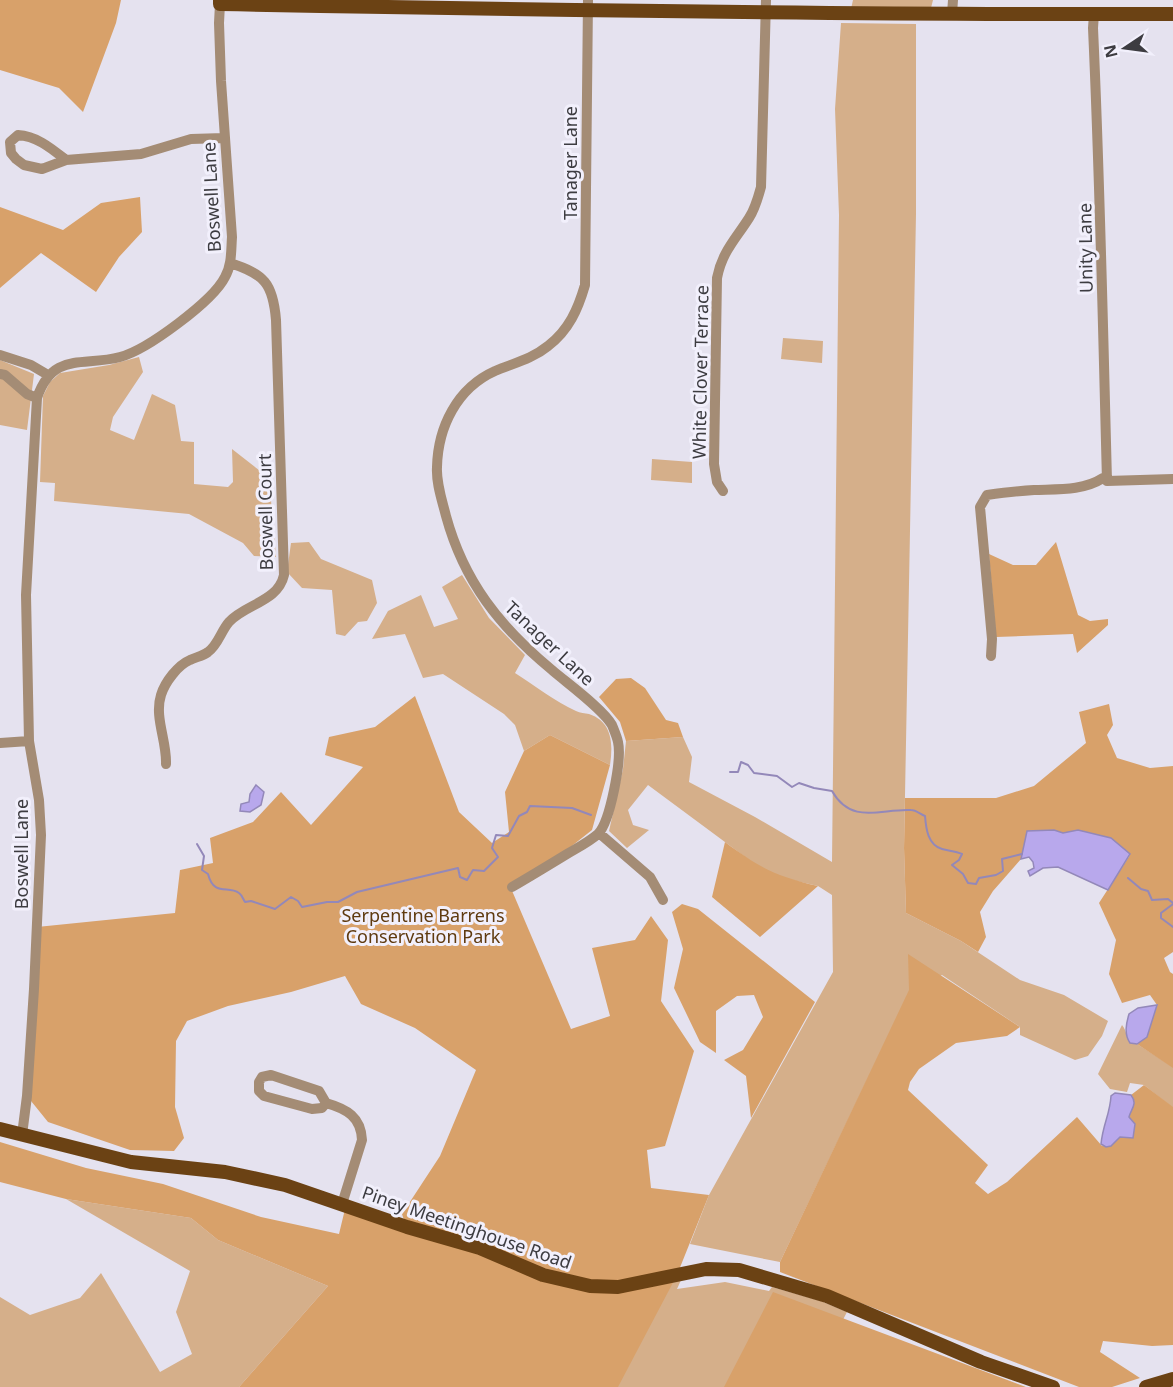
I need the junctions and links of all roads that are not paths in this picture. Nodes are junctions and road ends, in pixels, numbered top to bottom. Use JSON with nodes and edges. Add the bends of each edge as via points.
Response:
{"nodes":[{"id":1,"x":220,"y":2,"type":"edge"},
{"id":2,"x":401,"y":4,"type":"edge"},
{"id":3,"x":587,"y":5,"type":"edge"},
{"id":4,"x":765,"y":6,"type":"edge"},
{"id":5,"x":952,"y":7,"type":"edge"},
{"id":6,"x":1094,"y":14,"type":"junction"},
{"id":7,"x":1173,"y":14,"type":"edge"},
{"id":8,"x":224,"y":138,"type":"junction"},
{"id":9,"x":66,"y":160,"type":"junction"},
{"id":10,"x":230,"y":263,"type":"junction"},
{"id":11,"x":0,"y":355,"type":"edge"},
{"id":12,"x":0,"y":374,"type":"edge"},
{"id":13,"x":48,"y":375,"type":"junction"},
{"id":14,"x":37,"y":398,"type":"junction"},
{"id":15,"x":1173,"y":479,"type":"edge"},
{"id":16,"x":1107,"y":481,"type":"junction"},
{"id":17,"x":723,"y":491,"type":"dead end"},
{"id":18,"x":991,"y":656,"type":"dead end"},
{"id":19,"x":29,"y":741,"type":"junction"},
{"id":20,"x":0,"y":743,"type":"edge"},
{"id":21,"x":166,"y":764,"type":"dead end"},
{"id":22,"x":599,"y":833,"type":"junction"},
{"id":23,"x":512,"y":887,"type":"dead end"},
{"id":24,"x":663,"y":900,"type":"dead end"},
{"id":25,"x":326,"y":1103,"type":"junction"},
{"id":26,"x":0,"y":1129,"type":"edge"},
{"id":27,"x":22,"y":1135,"type":"junction"},
{"id":28,"x":342,"y":1204,"type":"junction"},
{"id":29,"x":1173,"y":1379,"type":"edge"},
{"id":30,"x":1053,"y":1387,"type":"edge"},
{"id":31,"x":1146,"y":1387,"type":"edge"}],
"edges":[{"from":1,"to":2,"type":"main road"},
{"from":1,"to":8,"type":"street","name":"Boswell Lane"},
{"from":2,"to":3,"type":"main road"},
{"from":3,"to":4,"type":"main road"},
{"from":3,"to":22,"type":"street","name":"Tanager Lane","via":[[585,285],[580,304],[549,346],[529,359],[493,372],[458,400],[440,436],[437,469],[450,531],[462,563],[484,601],[532,654],[612,726],[619,743],[619,761],[610,807]]},
{"from":4,"to":5,"type":"main road"},
{"from":4,"to":17,"type":"street","name":"White Clover Terrace","via":[[761,187],[750,217],[724,253],[717,278],[714,464]]},
{"from":5,"to":6,"type":"main road"},
{"from":6,"to":7,"type":"main road"},
{"from":6,"to":16,"type":"street","name":"Unity Lane"},
{"from":8,"to":9,"type":"street","via":[[191,140],[141,154]]},
{"from":8,"to":10,"type":"street","name":"Boswell Lane","via":[[232,237]]},
{"from":9,"to":9,"type":"street","via":[[42,169],[33,168],[16,159],[10,142],[18,135],[32,138]]},
{"from":10,"to":13,"type":"street","name":"Boswell Lane","via":[[225,278],[206,300],[140,349],[115,358],[65,365]]},
{"from":10,"to":21,"type":"street","name":"Boswell Court","via":[[255,272],[274,297],[284,575],[273,593],[229,621],[209,651],[183,664],[162,692],[159,711]]},
{"from":11,"to":13,"type":"street"},
{"from":12,"to":14,"type":"street"},
{"from":13,"to":14,"type":"street","name":"Boswell Lane"},
{"from":14,"to":19,"type":"street","name":"Boswell Lane","via":[[26,595]]},
{"from":15,"to":16,"type":"street"},
{"from":16,"to":18,"type":"street","via":[[1103,478],[1093,485],[987,495],[980,507]]},
{"from":19,"to":20,"type":"street"},
{"from":19,"to":27,"type":"street","name":"Boswell Lane","via":[[41,835]]},
{"from":22,"to":23,"type":"street"},
{"from":22,"to":24,"type":"street","via":[[650,877]]},
{"from":25,"to":25,"type":"street","via":[[319,1091],[271,1075],[259,1082],[259,1091],[264,1096],[312,1109],[322,1108]]},
{"from":25,"to":28,"type":"street","via":[[351,1113],[361,1130],[362,1140]]},
{"from":26,"to":27,"type":"main road","name":"Piney Meetinghouse Road"},
{"from":27,"to":28,"type":"main road","name":"Piney Meetinghouse Road","via":[[131,1162],[225,1172],[285,1185]]},
{"from":28,"to":30,"type":"main road","name":"Piney Meetinghouse Road","via":[[480,1248],[543,1275],[590,1286],[618,1287],[706,1269],[739,1270],[827,1296],[981,1362]]},
{"from":29,"to":31,"type":"main road"}]}
